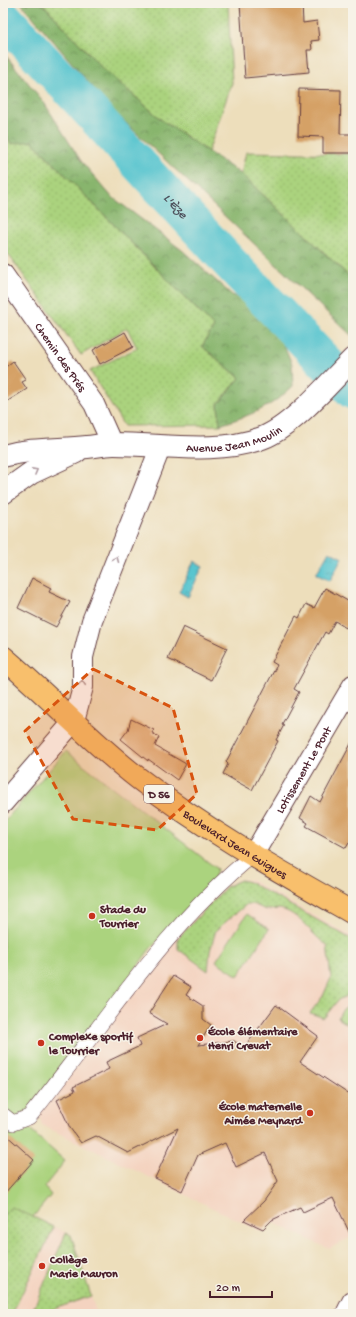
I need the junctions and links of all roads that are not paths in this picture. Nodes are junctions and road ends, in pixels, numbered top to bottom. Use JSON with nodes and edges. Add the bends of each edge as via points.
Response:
{"nodes":[{"id":1,"x":3,"y":274,"type":"edge"},
{"id":2,"x":353,"y":359,"type":"edge"},
{"id":3,"x":112,"y":444,"type":"junction"},
{"id":4,"x":161,"y":446,"type":"junction"},
{"id":5,"x":86,"y":447,"type":"junction"},
{"id":6,"x":3,"y":456,"type":"edge"},
{"id":7,"x":3,"y":492,"type":"edge"},
{"id":8,"x":3,"y":650,"type":"edge"},
{"id":9,"x":10,"y":663,"type":"edge"},
{"id":10,"x":353,"y":685,"type":"edge"},
{"id":11,"x":74,"y":721,"type":"junction"},
{"id":12,"x":3,"y":803,"type":"edge"},
{"id":13,"x":253,"y":856,"type":"junction"},
{"id":14,"x":353,"y":913,"type":"edge"},
{"id":15,"x":3,"y":1115,"type":"edge"},
{"id":16,"x":353,"y":1302,"type":"edge"},
{"id":17,"x":347,"y":1314,"type":"edge"}],
"edges":[{"from":1,"to":3,"type":"street","name":"Chemin des Prés","via":[[94,404]]},
{"from":2,"to":4,"type":"street","name":"Avenue Jean Moulin","via":[[292,418],[275,432],[262,438],[222,446]]},
{"from":3,"to":4,"type":"street","name":"Avenue Jean Moulin"},
{"from":3,"to":5,"type":"street","name":"Avenue Jean Moulin"},
{"from":11,"to":4,"type":"street","one_way":true,"via":[[83,687],[84,657],[92,621]]},
{"from":5,"to":6,"type":"street","name":"Avenue Jean Moulin","via":[[42,448]]},
{"from":7,"to":5,"type":"street","name":"Avenue Jean Moulin","one_way":true,"via":[[31,473]]},
{"from":8,"to":9,"type":"main road","name":"Boulevard Jean Guigues"},
{"from":9,"to":11,"type":"main road","name":"Boulevard Jean Guigues"},
{"from":10,"to":13,"type":"street","name":"Lotissement Le Pont"},
{"from":11,"to":12,"type":"street"},
{"from":11,"to":13,"type":"main road","name":"Boulevard Jean Guigues","number":"D 56","via":[[137,777]]},
{"from":13,"to":14,"type":"main road","name":"Boulevard Jean Guigues","number":"D 56"},
{"from":13,"to":15,"type":"street","via":[[226,878],[157,951],[29,1117],[13,1123]]},
{"from":16,"to":17,"type":"street"}]}
